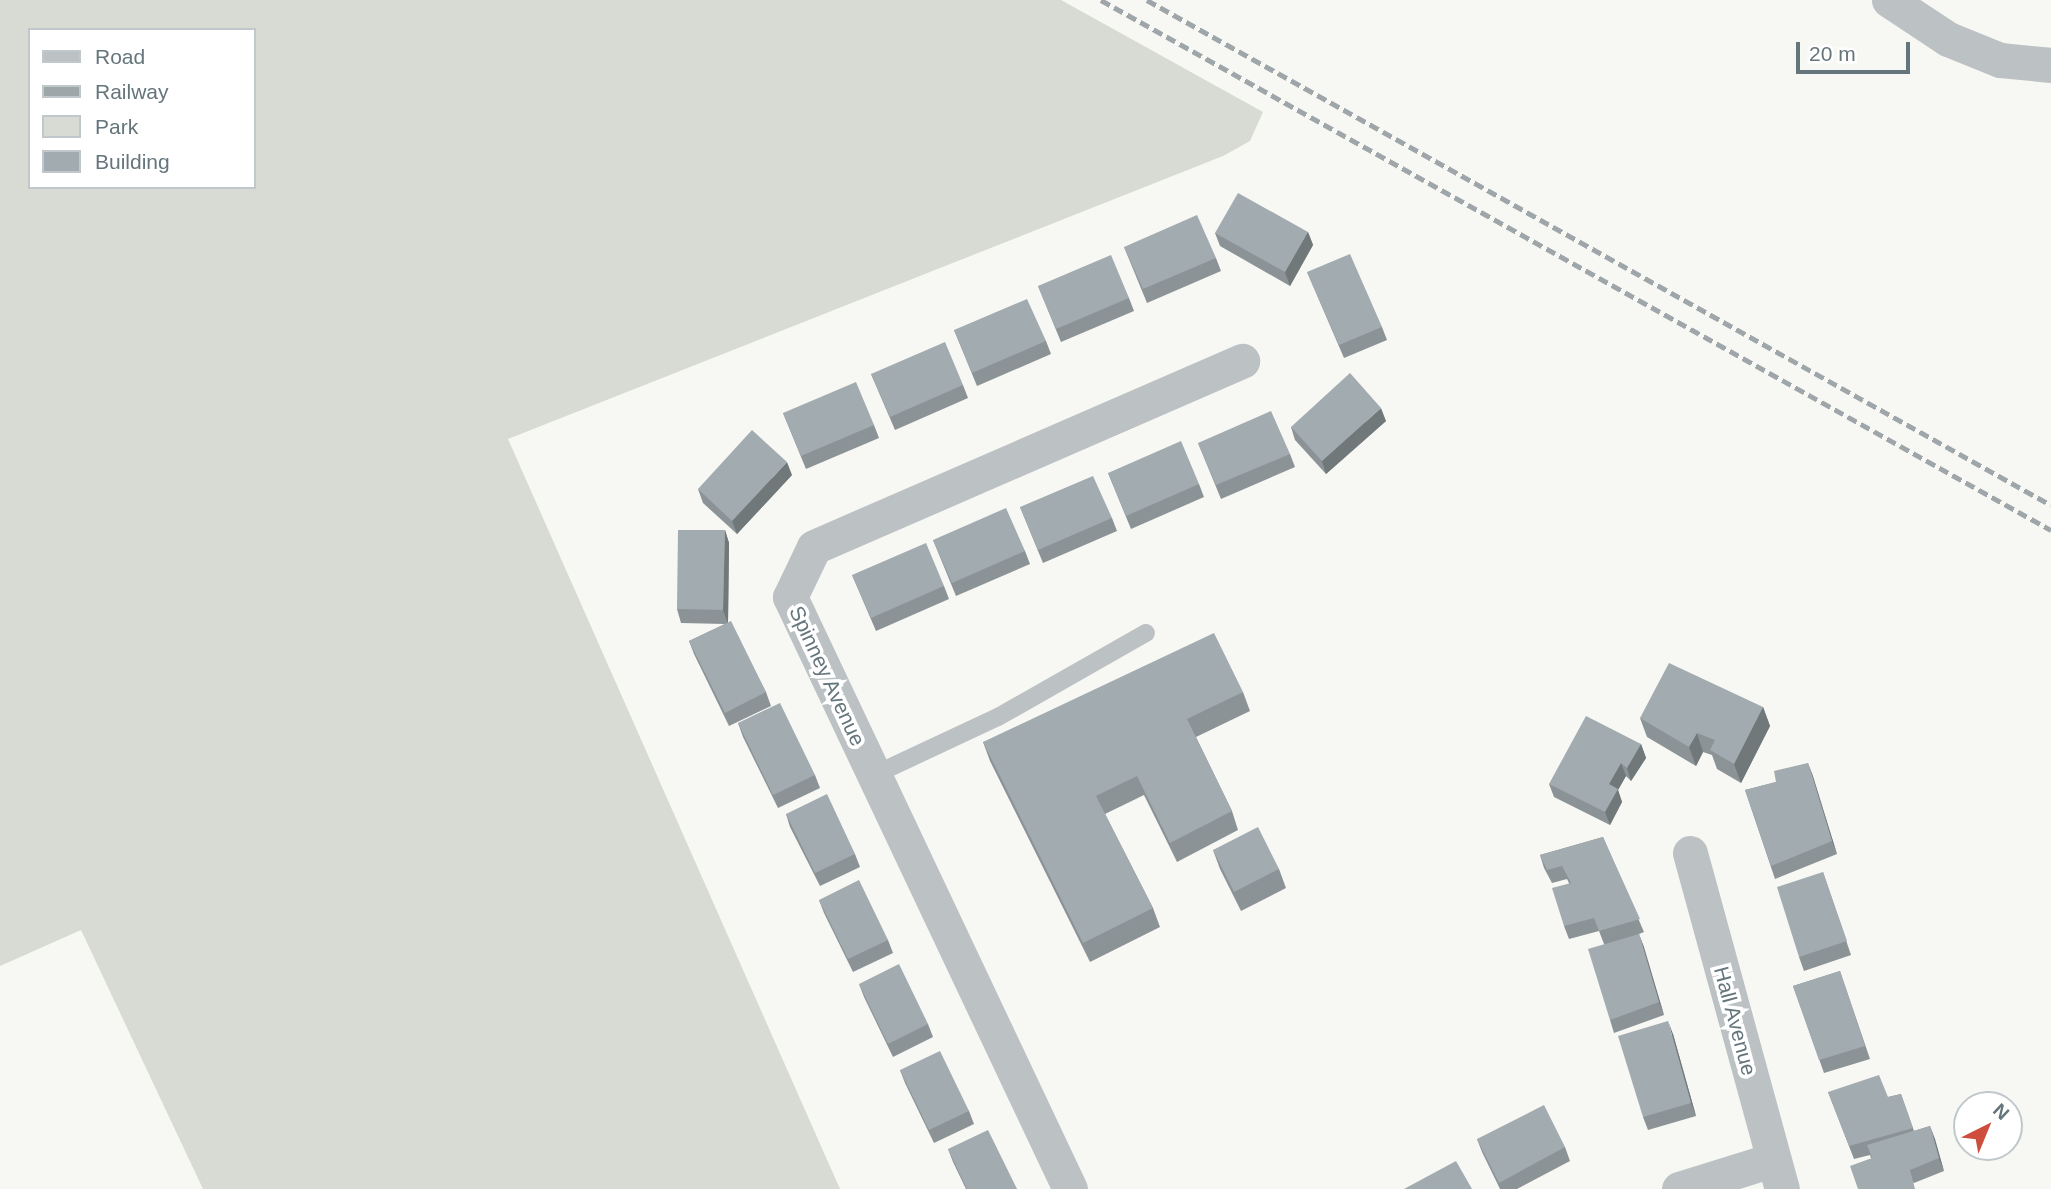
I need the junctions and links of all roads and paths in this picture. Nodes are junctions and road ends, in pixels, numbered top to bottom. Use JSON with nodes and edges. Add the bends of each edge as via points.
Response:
{"nodes":[{"id":1,"x":1889,"y":0,"type":"edge"},
{"id":2,"x":2051,"y":65,"type":"edge"},
{"id":3,"x":1242,"y":361,"type":"dead end"},
{"id":4,"x":1146,"y":634,"type":"dead end"},
{"id":5,"x":874,"y":775,"type":"junction"},
{"id":6,"x":1690,"y":853,"type":"dead end"},
{"id":7,"x":1777,"y":1174,"type":"edge"},
{"id":8,"x":1070,"y":1189,"type":"edge"},
{"id":9,"x":1679,"y":1189,"type":"edge"}],
"edges":[{"from":1,"to":2,"type":"street","via":[[1948,39],[2000,60]]},
{"from":3,"to":5,"type":"street","name":"Spinney Avenue","via":[[814,547],[790,597]]},
{"from":4,"to":5,"type":"lane","via":[[998,717]]},
{"from":5,"to":8,"type":"street","name":"Spinney Avenue"},
{"from":6,"to":7,"type":"street","name":"Hall Avenue"},
{"from":7,"to":9,"type":"street"}]}
